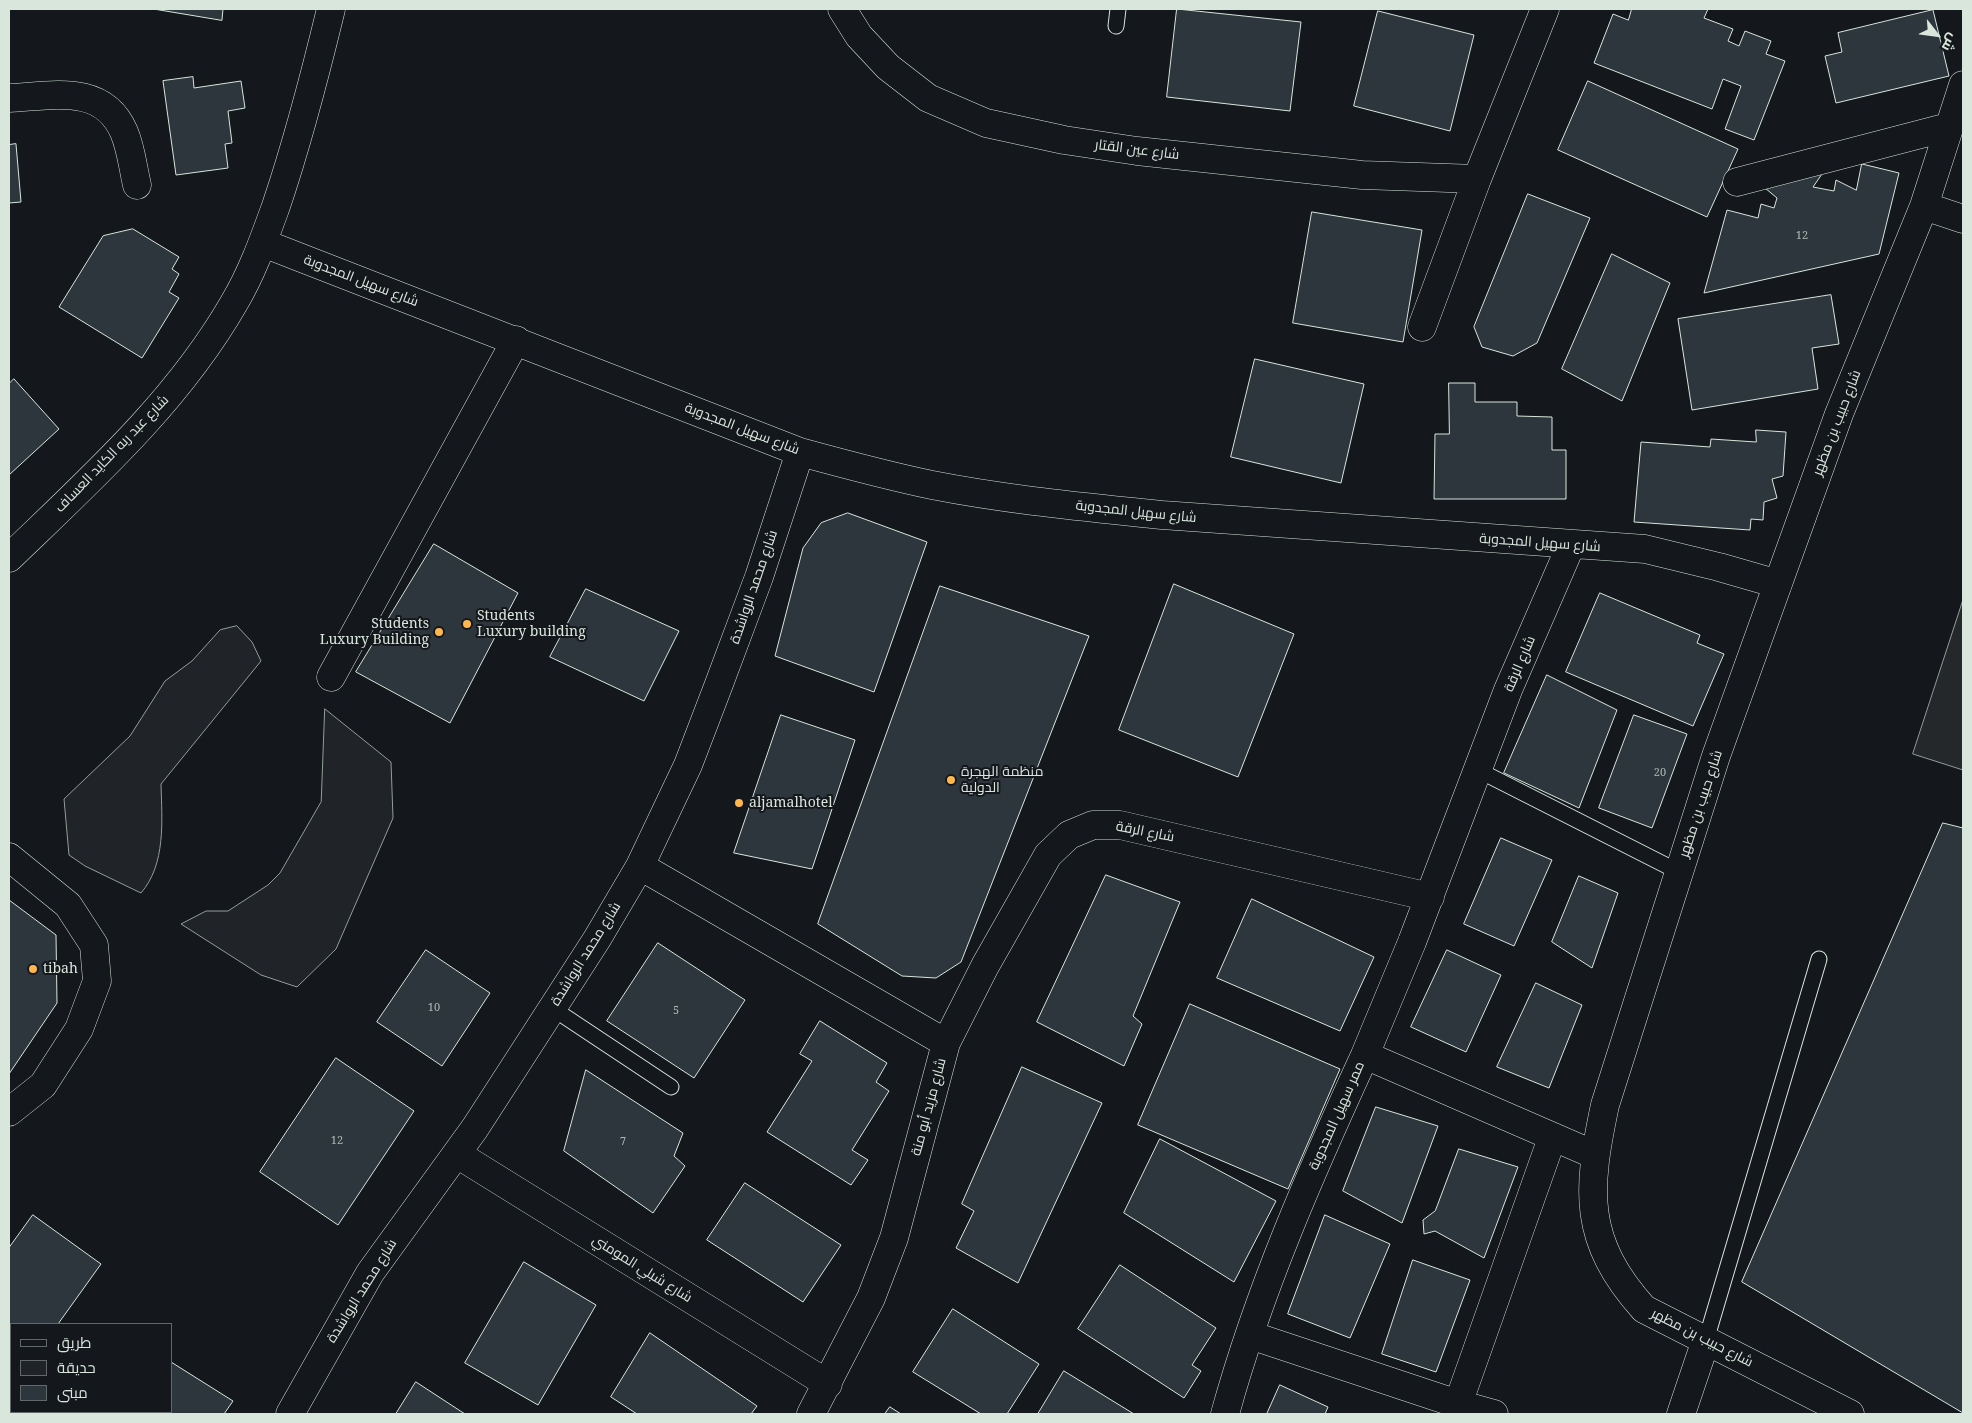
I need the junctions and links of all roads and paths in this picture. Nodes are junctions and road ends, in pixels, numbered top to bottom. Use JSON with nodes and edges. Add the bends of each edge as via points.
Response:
{"nodes":[{"id":1,"x":331,"y":9,"type":"edge"},
{"id":2,"x":842,"y":9,"type":"edge"},
{"id":3,"x":1118,"y":9,"type":"edge"},
{"id":4,"x":1544,"y":9,"type":"edge"},
{"id":5,"x":1116,"y":26,"type":"dead end"},
{"id":6,"x":1963,"y":85,"type":"edge"},
{"id":7,"x":9,"y":98,"type":"edge"},
{"id":8,"x":1948,"y":127,"type":"junction"},
{"id":9,"x":1477,"y":180,"type":"junction"},
{"id":10,"x":1737,"y":182,"type":"dead end"},
{"id":11,"x":137,"y":185,"type":"dead end"},
{"id":12,"x":1924,"y":206,"type":"junction"},
{"id":13,"x":1963,"y":219,"type":"edge"},
{"id":14,"x":262,"y":243,"type":"junction"},
{"id":15,"x":1422,"y":327,"type":"dead end"},
{"id":16,"x":516,"y":340,"type":"junction"},
{"id":17,"x":800,"y":452,"type":"junction"},
{"id":18,"x":1571,"y":545,"type":"junction"},
{"id":19,"x":9,"y":558,"type":"edge"},
{"id":20,"x":1778,"y":584,"type":"junction"},
{"id":21,"x":331,"y":676,"type":"dead end"},
{"id":22,"x":1476,"y":770,"type":"junction"},
{"id":23,"x":9,"y":858,"type":"edge"},
{"id":24,"x":640,"y":866,"type":"junction"},
{"id":25,"x":1679,"y":872,"type":"junction"},
{"id":26,"x":1430,"y":897,"type":"junction"},
{"id":27,"x":1819,"y":958,"type":"dead end"},
{"id":28,"x":552,"y":1008,"type":"junction"},
{"id":29,"x":946,"y":1043,"type":"junction"},
{"id":30,"x":1364,"y":1055,"type":"junction"},
{"id":31,"x":671,"y":1087,"type":"dead end"},
{"id":32,"x":9,"y":1112,"type":"edge"},
{"id":33,"x":1552,"y":1138,"type":"junction"},
{"id":34,"x":456,"y":1154,"type":"junction"},
{"id":35,"x":1594,"y":1155,"type":"junction"},
{"id":36,"x":1250,"y":1336,"type":"junction"},
{"id":37,"x":1706,"y":1340,"type":"junction"},
{"id":38,"x":828,"y":1384,"type":"junction"},
{"id":39,"x":1458,"y":1404,"type":"junction"},
{"id":40,"x":290,"y":1414,"type":"edge"},
{"id":41,"x":811,"y":1414,"type":"edge"},
{"id":42,"x":1225,"y":1414,"type":"edge"},
{"id":43,"x":1494,"y":1414,"type":"edge"},
{"id":44,"x":1681,"y":1414,"type":"edge"},
{"id":45,"x":1850,"y":1414,"type":"edge"}],
"edges":[{"from":1,"to":14,"type":"street","name":"شارع عبد ربه الكايد العساف","via":[[298,143]]},
{"from":2,"to":9,"type":"street","name":"شارع عين القتار","via":[[859,36],[888,67],[928,98],[986,123],[1137,151],[1362,176]]},
{"from":3,"to":5,"type":"lane"},
{"from":4,"to":9,"type":"street"},
{"from":6,"to":8,"type":"street","name":"شارع حبيب بن مظهر"},
{"from":7,"to":11,"type":"street","via":[[78,95],[101,102],[116,116],[125,134]]},
{"from":8,"to":10,"type":"street"},
{"from":8,"to":12,"type":"street","name":"شارع حبيب بن مظهر"},
{"from":9,"to":15,"type":"street"},
{"from":12,"to":13,"type":"street"},
{"from":12,"to":20,"type":"street","name":"شارع حبيب بن مظهر","via":[[1839,414]]},
{"from":14,"to":16,"type":"street","name":"شارع سهيل المجدوبة"},
{"from":14,"to":19,"type":"street","name":"شارع عبد ربه الكايد العساف","via":[[235,302],[200,356],[160,408]]},
{"from":16,"to":17,"type":"street","name":"شارع سهيل المجدوبة"},
{"from":16,"to":21,"type":"street"},
{"from":17,"to":18,"type":"street","name":"شارع سهيل المجدوبة","via":[[934,486],[1084,507],[1308,527]]},
{"from":17,"to":24,"type":"street","name":"شارع محمد الرواشدة","via":[[759,577],[688,765]]},
{"from":18,"to":20,"type":"street","name":"شارع سهيل المجدوبة","via":[[1646,549]]},
{"from":18,"to":22,"type":"street","name":"شارع الرقة"},
{"from":20,"to":25,"type":"street","name":"شارع حبيب بن مظهر","via":[[1716,756]]},
{"from":22,"to":25,"type":"lane"},
{"from":22,"to":26,"type":"street","name":"شارع الرقة"},
{"from":23,"to":32,"type":"street","via":[[68,905],[94,945],[97,981],[79,1029],[43,1085]]},
{"from":24,"to":28,"type":"street","name":"شارع محمد الرواشدة"},
{"from":24,"to":29,"type":"street","name":"شارع مزيد أبو منة"},
{"from":25,"to":35,"type":"street","name":"شارع حبيب بن مظهر","via":[[1606,1105]]},
{"from":26,"to":29,"type":"street","name":"شارع الرقة","via":[[1120,825],[1093,825],[1069,834],[1048,855]]},
{"from":26,"to":30,"type":"street","name":"شارع الرقة"},
{"from":27,"to":37,"type":"lane"},
{"from":28,"to":31,"type":"lane"},
{"from":28,"to":34,"type":"street","name":"شارع محمد الرواشدة"},
{"from":29,"to":38,"type":"street","name":"شارع مزيد أبو منة","via":[[894,1238],[871,1298]]},
{"from":30,"to":33,"type":"street","name":"ممر سهيل المجدوبة"},
{"from":30,"to":36,"type":"street","name":"ممر سهيل المجدوبة","via":[[1279,1249]]},
{"from":33,"to":35,"type":"street","name":"ممر سهيل المجدوبة"},
{"from":33,"to":39,"type":"street"},
{"from":34,"to":38,"type":"street","name":"شارع شبلي المومني"},
{"from":34,"to":40,"type":"street","name":"شارع محمد الرواشدة","via":[[370,1273]]},
{"from":35,"to":37,"type":"street","name":"شارع حبيب بن مظهر","via":[[1592,1208],[1604,1251],[1622,1284],[1644,1309]]},
{"from":36,"to":39,"type":"street"},
{"from":36,"to":42,"type":"street","name":"ممر سهيل المجدوبة"},
{"from":37,"to":44,"type":"street"},
{"from":37,"to":45,"type":"street","name":"شارع حبيب بن مظهر"},
{"from":38,"to":41,"type":"street","name":"شارع مزيد أبو منة"},
{"from":39,"to":43,"type":"street"}]}
